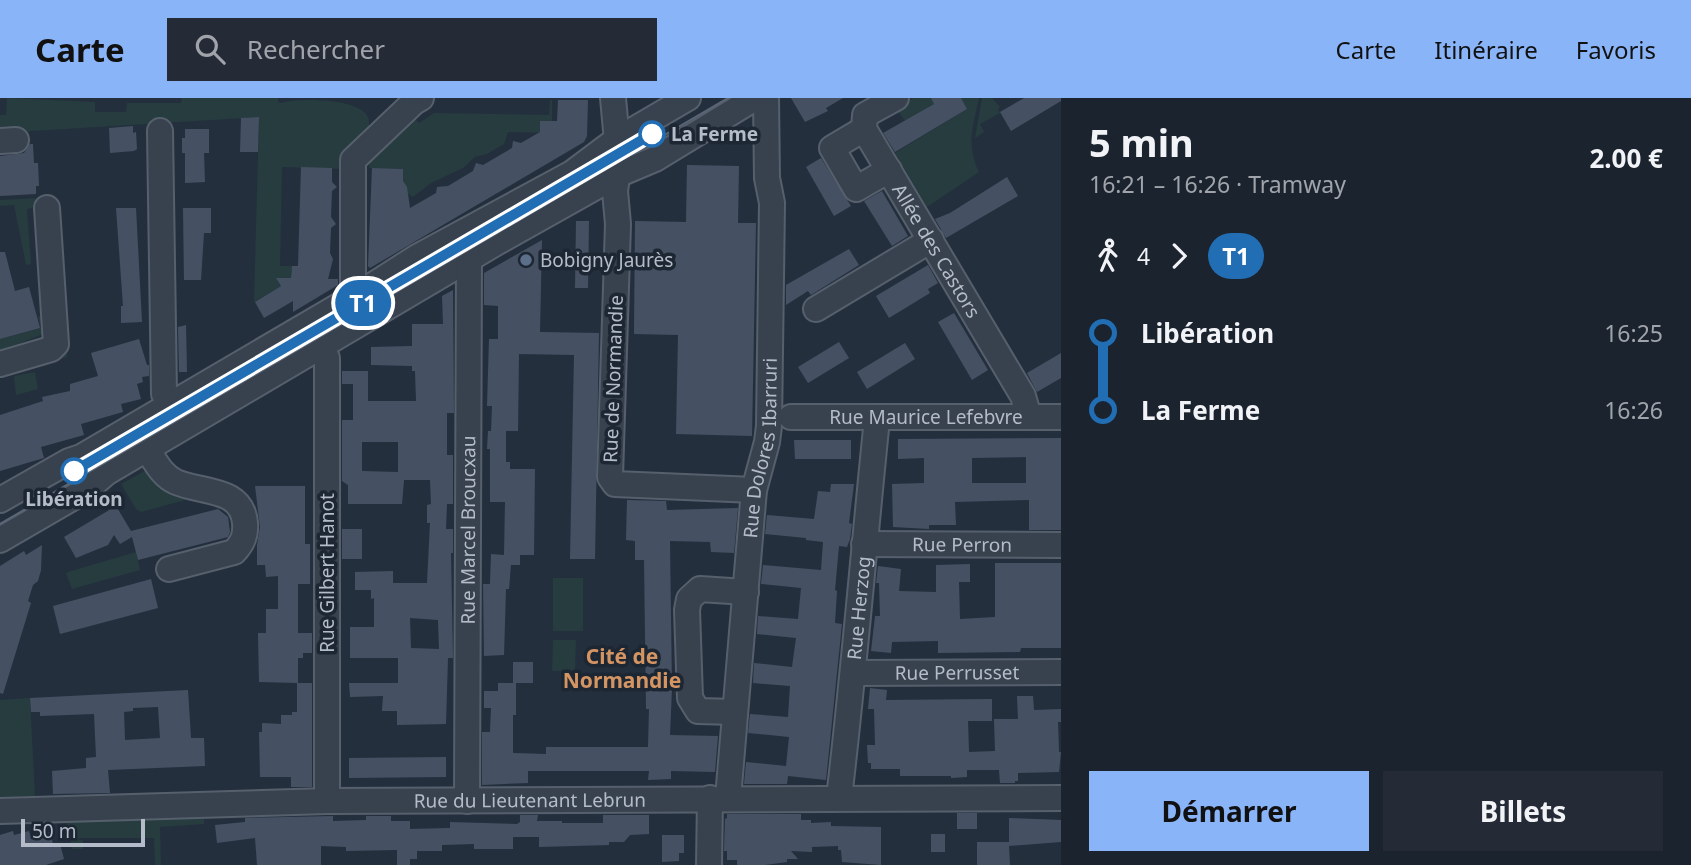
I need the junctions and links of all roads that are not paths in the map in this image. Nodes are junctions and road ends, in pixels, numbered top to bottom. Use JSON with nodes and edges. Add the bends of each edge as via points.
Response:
{"nodes":[{"id":1,"x":421,"y":98,"type":"edge"},
{"id":2,"x":613,"y":98,"type":"edge"},
{"id":3,"x":688,"y":98,"type":"edge"},
{"id":4,"x":755,"y":98,"type":"edge"},
{"id":5,"x":766,"y":98,"type":"edge"},
{"id":6,"x":896,"y":98,"type":"edge"},
{"id":7,"x":864,"y":129,"type":"junction"},
{"id":8,"x":160,"y":131,"type":"dead end"},
{"id":9,"x":616,"y":140,"type":"junction"},
{"id":10,"x":889,"y":170,"type":"junction"},
{"id":11,"x":617,"y":175,"type":"junction"},
{"id":12,"x":47,"y":208,"type":"dead end"},
{"id":13,"x":931,"y":240,"type":"junction"},
{"id":14,"x":469,"y":259,"type":"junction"},
{"id":15,"x":359,"y":294,"type":"junction"},
{"id":16,"x":816,"y":309,"type":"dead end"},
{"id":17,"x":321,"y":347,"type":"junction"},
{"id":18,"x":0,"y":364,"type":"edge"},
{"id":19,"x":170,"y":405,"type":"junction"},
{"id":20,"x":1029,"y":416,"type":"junction"},
{"id":21,"x":1061,"y":416,"type":"edge"},
{"id":22,"x":791,"y":417,"type":"dead end"},
{"id":23,"x":877,"y":419,"type":"junction"},
{"id":24,"x":147,"y":449,"type":"junction"},
{"id":25,"x":754,"y":490,"type":"junction"},
{"id":26,"x":0,"y":500,"type":"edge"},
{"id":27,"x":0,"y":540,"type":"edge"},
{"id":28,"x":864,"y":544,"type":"junction"},
{"id":29,"x":1061,"y":545,"type":"edge"},
{"id":30,"x":169,"y":569,"type":"dead end"},
{"id":31,"x":746,"y":592,"type":"junction"},
{"id":32,"x":1061,"y":671,"type":"edge"},
{"id":33,"x":854,"y":673,"type":"junction"},
{"id":34,"x":735,"y":712,"type":"junction"},
{"id":35,"x":719,"y":798,"type":"junction"},
{"id":36,"x":839,"y":798,"type":"junction"},
{"id":37,"x":1061,"y":798,"type":"edge"},
{"id":38,"x":327,"y":801,"type":"junction"},
{"id":39,"x":467,"y":801,"type":"junction"},
{"id":40,"x":0,"y":811,"type":"edge"},
{"id":41,"x":709,"y":865,"type":"edge"}],
"edges":[{"from":1,"to":15,"type":"street","via":[[353,160],[353,284]]},
{"from":2,"to":9,"type":"street","name":"Rue de Normandie"},
{"from":3,"to":9,"type":"street"},
{"from":4,"to":11,"type":"street","via":[[655,159]]},
{"from":5,"to":25,"type":"street","name":"Rue Dolores Ibarruri","via":[[767,178],[772,203],[769,426]]},
{"from":6,"to":7,"type":"street","via":[[865,115]]},
{"from":7,"to":10,"type":"street","name":"Allée des Castors"},
{"from":7,"to":10,"type":"street","via":[[832,148],[856,189]]},
{"from":8,"to":19,"type":"street","via":[[164,394]]},
{"from":9,"to":11,"type":"street","name":"Rue de Normandie"},
{"from":9,"to":15,"type":"street","via":[[572,173],[417,257]]},
{"from":10,"to":13,"type":"street","name":"Allée des Castors"},
{"from":11,"to":14,"type":"street"},
{"from":11,"to":25,"type":"street","name":"Rue de Normandie","via":[[615,484]]},
{"from":12,"to":18,"type":"street","via":[[56,344]]},
{"from":13,"to":16,"type":"street"},
{"from":13,"to":20,"type":"street","name":"Allée des Castors","via":[[1023,396]]},
{"from":14,"to":17,"type":"street"},
{"from":14,"to":39,"type":"street","name":"Rue Marcel Broucxau"},
{"from":15,"to":19,"type":"street"},
{"from":17,"to":24,"type":"street"},
{"from":17,"to":38,"type":"street","name":"Rue Gilbert Hanot","via":[[327,358]]},
{"from":19,"to":26,"type":"street"},
{"from":20,"to":21,"type":"street","name":"Rue Maurice Lefebvre"},
{"from":20,"to":23,"type":"street","name":"Rue Maurice Lefebvre"},
{"from":22,"to":23,"type":"street","name":"Rue Maurice Lefebvre"},
{"from":23,"to":28,"type":"street","name":"Rue Herzog"},
{"from":24,"to":27,"type":"street"},
{"from":24,"to":30,"type":"street","via":[[175,482],[230,496],[245,522],[242,544],[234,552]]},
{"from":25,"to":31,"type":"street","name":"Rue Dolores Ibarruri"},
{"from":28,"to":29,"type":"street","name":"Rue Perron"},
{"from":28,"to":33,"type":"street","name":"Rue Herzog"},
{"from":31,"to":34,"type":"street","name":"Rue Dolores Ibarruri"},
{"from":31,"to":34,"type":"street","via":[[700,589],[689,599],[687,610],[692,704],[698,711]]},
{"from":32,"to":33,"type":"street","name":"Rue Perrusset"},
{"from":33,"to":36,"type":"street","name":"Rue Herzog"},
{"from":34,"to":35,"type":"street","name":"Rue Dolores Ibarruri"},
{"from":35,"to":36,"type":"street","name":"Rue du Lieutenant Lebrun"},
{"from":35,"to":39,"type":"street","name":"Rue du Lieutenant Lebrun"},
{"from":35,"to":41,"type":"street","name":"Rue Dolores Ibarruri"},
{"from":36,"to":37,"type":"street","name":"Rue du Lieutenant Lebrun"},
{"from":38,"to":39,"type":"street","name":"Rue du Lieutenant Lebrun"},
{"from":38,"to":40,"type":"street","name":"Rue du Lieutenant Lebrun"}]}
